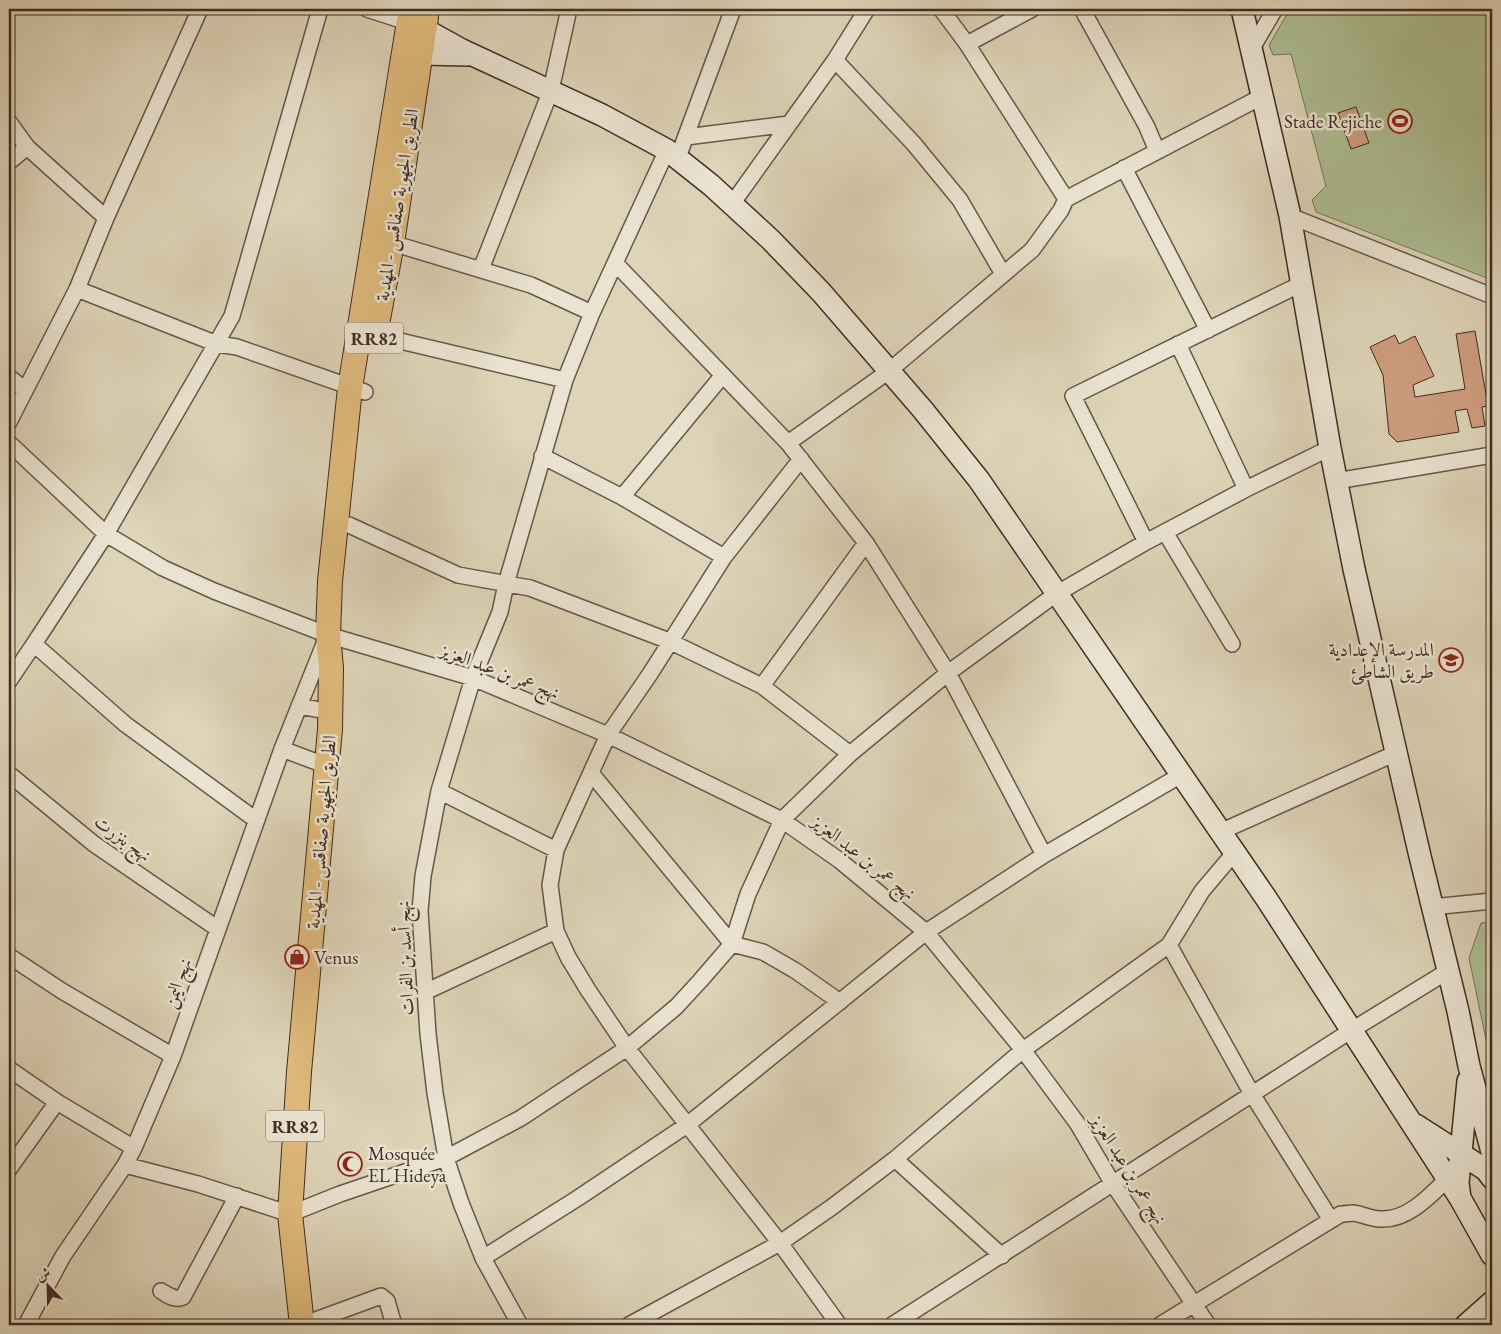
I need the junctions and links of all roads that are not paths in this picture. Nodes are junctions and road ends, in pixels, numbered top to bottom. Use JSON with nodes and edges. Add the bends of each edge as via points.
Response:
{"nodes":[{"id":1,"x":200,"y":9,"type":"edge"},
{"id":2,"x":320,"y":9,"type":"edge"},
{"id":3,"x":367,"y":9,"type":"edge"},
{"id":4,"x":568,"y":9,"type":"edge"},
{"id":5,"x":733,"y":9,"type":"edge"},
{"id":6,"x":867,"y":9,"type":"edge"},
{"id":7,"x":941,"y":9,"type":"edge"},
{"id":8,"x":1032,"y":9,"type":"edge"},
{"id":9,"x":1082,"y":9,"type":"edge"},
{"id":10,"x":1242,"y":9,"type":"edge"},
{"id":11,"x":1275,"y":9,"type":"edge"},
{"id":12,"x":418,"y":17,"type":"edge"},
{"id":13,"x":967,"y":44,"type":"junction"},
{"id":14,"x":1251,"y":50,"type":"junction"},
{"id":15,"x":413,"y":52,"type":"junction"},
{"id":16,"x":473,"y":55,"type":"junction"},
{"id":17,"x":835,"y":60,"type":"junction"},
{"id":18,"x":551,"y":90,"type":"junction"},
{"id":19,"x":1263,"y":96,"type":"junction"},
{"id":20,"x":9,"y":122,"type":"edge"},
{"id":21,"x":789,"y":124,"type":"junction"},
{"id":22,"x":686,"y":137,"type":"junction"},
{"id":23,"x":27,"y":147,"type":"junction"},
{"id":24,"x":1157,"y":151,"type":"junction"},
{"id":25,"x":672,"y":155,"type":"junction"},
{"id":26,"x":9,"y":162,"type":"edge"},
{"id":27,"x":1124,"y":168,"type":"junction"},
{"id":28,"x":1066,"y":199,"type":"junction"},
{"id":29,"x":732,"y":204,"type":"junction"},
{"id":30,"x":1290,"y":216,"type":"junction"},
{"id":31,"x":106,"y":218,"type":"junction"},
{"id":32,"x":392,"y":243,"type":"junction"},
{"id":33,"x":616,"y":264,"type":"junction"},
{"id":34,"x":481,"y":269,"type":"junction"},
{"id":35,"x":1003,"y":274,"type":"junction"},
{"id":36,"x":1301,"y":284,"type":"junction"},
{"id":37,"x":77,"y":289,"type":"junction"},
{"id":38,"x":1492,"y":296,"type":"edge"},
{"id":39,"x":592,"y":313,"type":"junction"},
{"id":40,"x":1208,"y":330,"type":"junction"},
{"id":41,"x":375,"y":335,"type":"junction"},
{"id":42,"x":217,"y":344,"type":"junction"},
{"id":43,"x":1178,"y":344,"type":"junction"},
{"id":44,"x":889,"y":371,"type":"junction"},
{"id":45,"x":723,"y":374,"type":"junction"},
{"id":46,"x":9,"y":377,"type":"edge"},
{"id":47,"x":565,"y":380,"type":"junction"},
{"id":48,"x":25,"y":390,"type":"junction"},
{"id":49,"x":358,"y":390,"type":"junction"},
{"id":50,"x":9,"y":422,"type":"edge"},
{"id":51,"x":9,"y":443,"type":"edge"},
{"id":52,"x":788,"y":443,"type":"junction"},
{"id":53,"x":1330,"y":448,"type":"junction"},
{"id":54,"x":1492,"y":455,"type":"edge"},
{"id":55,"x":542,"y":456,"type":"junction"},
{"id":56,"x":801,"y":459,"type":"junction"},
{"id":57,"x":1336,"y":481,"type":"junction"},
{"id":58,"x":1246,"y":489,"type":"junction"},
{"id":59,"x":622,"y":497,"type":"junction"},
{"id":60,"x":349,"y":525,"type":"junction"},
{"id":61,"x":1165,"y":532,"type":"junction"},
{"id":62,"x":106,"y":534,"type":"junction"},
{"id":63,"x":866,"y":542,"type":"junction"},
{"id":64,"x":1146,"y":542,"type":"junction"},
{"id":65,"x":724,"y":557,"type":"junction"},
{"id":66,"x":506,"y":584,"type":"junction"},
{"id":67,"x":1056,"y":594,"type":"junction"},
{"id":68,"x":335,"y":637,"type":"junction"},
{"id":69,"x":669,"y":641,"type":"junction"},
{"id":70,"x":34,"y":644,"type":"junction"},
{"id":71,"x":1232,"y":644,"type":"dead end"},
{"id":72,"x":948,"y":673,"type":"junction"},
{"id":73,"x":473,"y":678,"type":"junction"},
{"id":74,"x":9,"y":682,"type":"edge"},
{"id":75,"x":762,"y":686,"type":"junction"},
{"id":76,"x":299,"y":706,"type":"junction"},
{"id":77,"x":331,"y":712,"type":"junction"},
{"id":78,"x":608,"y":735,"type":"junction"},
{"id":79,"x":282,"y":749,"type":"junction"},
{"id":80,"x":1396,"y":753,"type":"junction"},
{"id":81,"x":850,"y":754,"type":"junction"},
{"id":82,"x":327,"y":766,"type":"junction"},
{"id":83,"x":591,"y":772,"type":"junction"},
{"id":84,"x":9,"y":774,"type":"edge"},
{"id":85,"x":1181,"y":774,"type":"junction"},
{"id":86,"x":439,"y":791,"type":"junction"},
{"id":87,"x":256,"y":820,"type":"junction"},
{"id":88,"x":782,"y":820,"type":"junction"},
{"id":89,"x":1220,"y":832,"type":"junction"},
{"id":90,"x":556,"y":850,"type":"junction"},
{"id":91,"x":1235,"y":852,"type":"junction"},
{"id":92,"x":1044,"y":855,"type":"junction"},
{"id":93,"x":1492,"y":901,"type":"edge"},
{"id":94,"x":1432,"y":907,"type":"junction"},
{"id":95,"x":218,"y":929,"type":"junction"},
{"id":96,"x":556,"y":931,"type":"junction"},
{"id":97,"x":926,"y":932,"type":"junction"},
{"id":98,"x":732,"y":944,"type":"junction"},
{"id":99,"x":1169,"y":945,"type":"junction"},
{"id":100,"x":9,"y":956,"type":"edge"},
{"id":101,"x":1448,"y":971,"type":"junction"},
{"id":102,"x":425,"y":992,"type":"junction"},
{"id":103,"x":840,"y":1002,"type":"junction"},
{"id":104,"x":1352,"y":1030,"type":"junction"},
{"id":105,"x":627,"y":1048,"type":"junction"},
{"id":106,"x":1023,"y":1050,"type":"junction"},
{"id":107,"x":172,"y":1056,"type":"junction"},
{"id":108,"x":1469,"y":1066,"type":"junction"},
{"id":109,"x":9,"y":1069,"type":"edge"},
{"id":110,"x":1252,"y":1094,"type":"junction"},
{"id":111,"x":56,"y":1102,"type":"junction"},
{"id":112,"x":1465,"y":1115,"type":"junction"},
{"id":113,"x":1411,"y":1122,"type":"junction"},
{"id":114,"x":687,"y":1125,"type":"junction"},
{"id":115,"x":1432,"y":1135,"type":"junction"},
{"id":116,"x":134,"y":1148,"type":"junction"},
{"id":117,"x":1492,"y":1152,"type":"edge"},
{"id":118,"x":1460,"y":1154,"type":"junction"},
{"id":119,"x":446,"y":1158,"type":"junction"},
{"id":120,"x":895,"y":1159,"type":"junction"},
{"id":121,"x":125,"y":1165,"type":"junction"},
{"id":122,"x":9,"y":1169,"type":"edge"},
{"id":123,"x":1492,"y":1178,"type":"edge"},
{"id":124,"x":1447,"y":1179,"type":"junction"},
{"id":125,"x":1113,"y":1184,"type":"junction"},
{"id":126,"x":237,"y":1196,"type":"junction"},
{"id":127,"x":1460,"y":1198,"type":"junction"},
{"id":128,"x":290,"y":1214,"type":"junction"},
{"id":129,"x":1331,"y":1220,"type":"junction"},
{"id":130,"x":780,"y":1243,"type":"junction"},
{"id":131,"x":1492,"y":1255,"type":"edge"},
{"id":132,"x":1002,"y":1256,"type":"junction"},
{"id":133,"x":483,"y":1258,"type":"junction"},
{"id":134,"x":161,"y":1291,"type":"dead end"},
{"id":135,"x":1492,"y":1302,"type":"edge"},
{"id":136,"x":1193,"y":1304,"type":"junction"},
{"id":137,"x":1492,"y":1316,"type":"edge"},
{"id":138,"x":26,"y":1325,"type":"edge"},
{"id":139,"x":302,"y":1325,"type":"edge"},
{"id":140,"x":394,"y":1325,"type":"edge"},
{"id":141,"x":520,"y":1325,"type":"edge"},
{"id":142,"x":629,"y":1325,"type":"edge"},
{"id":143,"x":839,"y":1325,"type":"edge"},
{"id":144,"x":892,"y":1325,"type":"edge"},
{"id":145,"x":1160,"y":1325,"type":"edge"},
{"id":146,"x":1208,"y":1325,"type":"edge"},
{"id":147,"x":1466,"y":1325,"type":"edge"},
{"id":148,"x":1471,"y":1325,"type":"edge"}],
"edges":[{"from":1,"to":31,"type":"street"},
{"from":2,"to":42,"type":"street","via":[[232,316]]},
{"from":3,"to":12,"type":"street"},
{"from":4,"to":18,"type":"street"},
{"from":5,"to":22,"type":"street","name":"نهج أسد بن الفرات"},
{"from":6,"to":17,"type":"street"},
{"from":7,"to":13,"type":"street"},
{"from":8,"to":13,"type":"street"},
{"from":9,"to":24,"type":"street"},
{"from":10,"to":14,"type":"street"},
{"from":11,"to":14,"type":"street"},
{"from":12,"to":15,"type":"main road","name":"الطريق الجهوية صفاقس - المهدية","number":"RR82"},
{"from":12,"to":16,"type":"street"},
{"from":13,"to":28,"type":"street"},
{"from":14,"to":19,"type":"street"},
{"from":15,"to":16,"type":"street"},
{"from":15,"to":32,"type":"main road","name":"الطريق الجهوية صفاقس - المهدية","number":"RR82"},
{"from":15,"to":49,"type":"main road","name":"الطريق الجهوية صفاقس - المهدية","number":"RR82"},
{"from":16,"to":18,"type":"street"},
{"from":17,"to":21,"type":"street"},
{"from":17,"to":35,"type":"street","via":[[914,144],[960,200]]},
{"from":18,"to":25,"type":"street"},
{"from":18,"to":34,"type":"street"},
{"from":19,"to":24,"type":"street"},
{"from":19,"to":30,"type":"street"},
{"from":20,"to":23,"type":"street"},
{"from":21,"to":22,"type":"street"},
{"from":21,"to":29,"type":"street"},
{"from":22,"to":25,"type":"street","name":"نهج أسد بن الفرات"},
{"from":23,"to":26,"type":"street"},
{"from":23,"to":31,"type":"street"},
{"from":24,"to":27,"type":"street"},
{"from":25,"to":29,"type":"street"},
{"from":25,"to":33,"type":"street","name":"نهج أسد بن الفرات"},
{"from":27,"to":28,"type":"street"},
{"from":27,"to":40,"type":"street"},
{"from":28,"to":35,"type":"street","via":[[1062,210],[1032,250]]},
{"from":29,"to":44,"type":"street","via":[[805,275]]},
{"from":30,"to":36,"type":"street"},
{"from":30,"to":38,"type":"street"},
{"from":31,"to":37,"type":"street"},
{"from":32,"to":34,"type":"street"},
{"from":32,"to":41,"type":"main road","name":"الطريق الجهوية صفاقس - المهدية","number":"RR82"},
{"from":33,"to":39,"type":"street","name":"نهج أسد بن الفرات"},
{"from":33,"to":45,"type":"street"},
{"from":34,"to":39,"type":"street","via":[[531,285]]},
{"from":35,"to":44,"type":"street"},
{"from":36,"to":40,"type":"street"},
{"from":36,"to":53,"type":"street"},
{"from":37,"to":42,"type":"street"},
{"from":37,"to":48,"type":"street"},
{"from":39,"to":47,"type":"street","name":"نهج أسد بن الفرات"},
{"from":40,"to":43,"type":"street"},
{"from":41,"to":47,"type":"street"},
{"from":41,"to":49,"type":"main road","name":"الطريق الجهوية صفاقس - المهدية","number":"RR82"},
{"from":42,"to":49,"type":"street","via":[[237,347]]},
{"from":42,"to":62,"type":"street"},
{"from":43,"to":58,"type":"street"},
{"from":43,"to":64,"type":"street","via":[[1073,396]]},
{"from":44,"to":52,"type":"street"},
{"from":44,"to":67,"type":"street","via":[[978,480]]},
{"from":45,"to":52,"type":"street"},
{"from":45,"to":59,"type":"street"},
{"from":46,"to":48,"type":"street"},
{"from":47,"to":55,"type":"street","name":"نهج أسد بن الفرات"},
{"from":48,"to":50,"type":"street"},
{"from":49,"to":60,"type":"main road","name":"الطريق الجهوية صفاقس - المهدية","number":"RR82"},
{"from":49,"to":68,"type":"main road","name":"الطريق الجهوية صفاقس - المهدية","number":"RR82","via":[[330,581]]},
{"from":51,"to":62,"type":"street","name":"نهج عمر بن عبد العزيز"},
{"from":52,"to":56,"type":"street"},
{"from":53,"to":57,"type":"street"},
{"from":53,"to":58,"type":"street"},
{"from":54,"to":57,"type":"street"},
{"from":55,"to":59,"type":"street"},
{"from":55,"to":66,"type":"street","name":"نهج أسد بن الفرات"},
{"from":56,"to":63,"type":"street"},
{"from":56,"to":65,"type":"street"},
{"from":57,"to":80,"type":"street"},
{"from":58,"to":61,"type":"street"},
{"from":59,"to":65,"type":"street"},
{"from":60,"to":66,"type":"street","via":[[458,575]]},
{"from":60,"to":68,"type":"main road","name":"الطريق الجهوية صفاقس - المهدية","number":"RR82"},
{"from":61,"to":64,"type":"street"},
{"from":61,"to":71,"type":"street"},
{"from":62,"to":68,"type":"street","name":"نهج عمر بن عبد العزيز","via":[[163,568],[214,592]]},
{"from":62,"to":70,"type":"street"},
{"from":63,"to":72,"type":"street"},
{"from":63,"to":75,"type":"street"},
{"from":64,"to":67,"type":"street"},
{"from":65,"to":69,"type":"street"},
{"from":66,"to":69,"type":"street","via":[[530,588]]},
{"from":66,"to":73,"type":"street","name":"نهج أسد بن الفرات","via":[[500,612]]},
{"from":67,"to":72,"type":"street"},
{"from":67,"to":85,"type":"street"},
{"from":68,"to":73,"type":"street","name":"نهج عمر بن عبد العزيز"},
{"from":68,"to":76,"type":"street","name":"نهج اليمن"},
{"from":68,"to":77,"type":"main road","name":"الطريق الجهوية صفاقس - المهدية","number":"RR82"},
{"from":69,"to":75,"type":"street"},
{"from":69,"to":78,"type":"street"},
{"from":70,"to":74,"type":"street"},
{"from":70,"to":87,"type":"street","via":[[125,724]]},
{"from":72,"to":81,"type":"street"},
{"from":72,"to":92,"type":"street"},
{"from":73,"to":78,"type":"street","name":"نهج عمر بن عبد العزيز"},
{"from":73,"to":86,"type":"street","name":"نهج أسد بن الفرات"},
{"from":75,"to":81,"type":"street"},
{"from":76,"to":77,"type":"street"},
{"from":76,"to":79,"type":"street","name":"نهج اليمن"},
{"from":77,"to":82,"type":"main road","name":"الطريق الجهوية صفاقس - المهدية","number":"RR82"},
{"from":78,"to":83,"type":"street"},
{"from":78,"to":88,"type":"street","name":"نهج عمر بن عبد العزيز"},
{"from":79,"to":82,"type":"street"},
{"from":79,"to":87,"type":"street","name":"نهج اليمن"},
{"from":80,"to":89,"type":"street"},
{"from":80,"to":94,"type":"street"},
{"from":81,"to":88,"type":"street"},
{"from":82,"to":128,"type":"main road","name":"الطريق الجهوية صفاقس - المهدية","number":"RR82","via":[[299,1072]]},
{"from":83,"to":90,"type":"street"},
{"from":83,"to":98,"type":"street"},
{"from":84,"to":95,"type":"street","name":"نهج بنزرت","via":[[94,844]]},
{"from":85,"to":89,"type":"street"},
{"from":85,"to":92,"type":"street"},
{"from":86,"to":90,"type":"street"},
{"from":86,"to":102,"type":"street","name":"نهج أسد بن الفرات","via":[[420,910]]},
{"from":87,"to":95,"type":"street","name":"نهج اليمن"},
{"from":88,"to":97,"type":"street","name":"نهج عمر بن عبد العزيز","via":[[839,860]]},
{"from":88,"to":98,"type":"street","via":[[748,894]]},
{"from":89,"to":91,"type":"street"},
{"from":90,"to":96,"type":"street","via":[[550,885]]},
{"from":91,"to":99,"type":"street","via":[[1202,891]]},
{"from":91,"to":104,"type":"street"},
{"from":92,"to":97,"type":"street"},
{"from":93,"to":94,"type":"street"},
{"from":94,"to":101,"type":"street"},
{"from":95,"to":107,"type":"street","name":"نهج اليمن"},
{"from":96,"to":102,"type":"street"},
{"from":96,"to":105,"type":"street","via":[[568,957]]},
{"from":97,"to":103,"type":"street"},
{"from":97,"to":106,"type":"street","name":"نهج عمر بن عبد العزيز"},
{"from":98,"to":103,"type":"street","via":[[763,952]]},
{"from":98,"to":105,"type":"street","via":[[676,1007]]},
{"from":99,"to":106,"type":"street"},
{"from":99,"to":110,"type":"street"},
{"from":100,"to":107,"type":"street"},
{"from":101,"to":104,"type":"street"},
{"from":101,"to":108,"type":"street"},
{"from":102,"to":119,"type":"street","name":"نهج أسد بن الفرات","via":[[435,1093]]},
{"from":103,"to":114,"type":"street"},
{"from":104,"to":110,"type":"street"},
{"from":104,"to":113,"type":"street"},
{"from":105,"to":114,"type":"street"},
{"from":105,"to":119,"type":"street","via":[[521,1118]]},
{"from":106,"to":120,"type":"street"},
{"from":106,"to":125,"type":"street","name":"نهج عمر بن عبد العزيز","via":[[1077,1123]]},
{"from":107,"to":116,"type":"street","name":"نهج اليمن"},
{"from":108,"to":112,"type":"street"},
{"from":108,"to":117,"type":"street"},
{"from":109,"to":111,"type":"street"},
{"from":110,"to":125,"type":"street"},
{"from":110,"to":129,"type":"street"},
{"from":111,"to":116,"type":"street"},
{"from":111,"to":122,"type":"street"},
{"from":112,"to":115,"type":"street","via":[[1453,1127]]},
{"from":112,"to":118,"type":"street"},
{"from":113,"to":115,"type":"street"},
{"from":113,"to":124,"type":"street"},
{"from":114,"to":130,"type":"street"},
{"from":114,"to":133,"type":"street"},
{"from":115,"to":118,"type":"street"},
{"from":116,"to":121,"type":"street","name":"نهج اليمن"},
{"from":118,"to":123,"type":"street","via":[[1486,1170]]},
{"from":118,"to":127,"type":"street"},
{"from":119,"to":128,"type":"street"},
{"from":119,"to":133,"type":"street","name":"نهج أسد بن الفرات"},
{"from":120,"to":130,"type":"street"},
{"from":120,"to":132,"type":"street"},
{"from":121,"to":126,"type":"street"},
{"from":121,"to":138,"type":"street","name":"نهج اليمن","via":[[63,1256]]},
{"from":124,"to":127,"type":"street"},
{"from":124,"to":129,"type":"street","via":[[1425,1200],[1396,1216],[1382,1219],[1353,1213],[1341,1214]]},
{"from":125,"to":132,"type":"street"},
{"from":125,"to":136,"type":"street","name":"نهج عمر بن عبد العزيز"},
{"from":126,"to":128,"type":"street"},
{"from":126,"to":134,"type":"street","via":[[183,1297],[174,1299]]},
{"from":127,"to":131,"type":"street"},
{"from":128,"to":139,"type":"main road","name":"الطريق الجهوية صفاقس - المهدية","number":"RR82"},
{"from":129,"to":136,"type":"street"},
{"from":130,"to":142,"type":"street"},
{"from":130,"to":143,"type":"street"},
{"from":132,"to":144,"type":"street"},
{"from":133,"to":141,"type":"street","name":"نهج أسد بن الفرات"},
{"from":135,"to":147,"type":"street"},
{"from":136,"to":145,"type":"street"},
{"from":136,"to":146,"type":"street","name":"نهج عمر بن عبد العزيز"},
{"from":137,"to":148,"type":"street"},
{"from":139,"to":140,"type":"street","via":[[381,1296],[387,1301]]}]}
